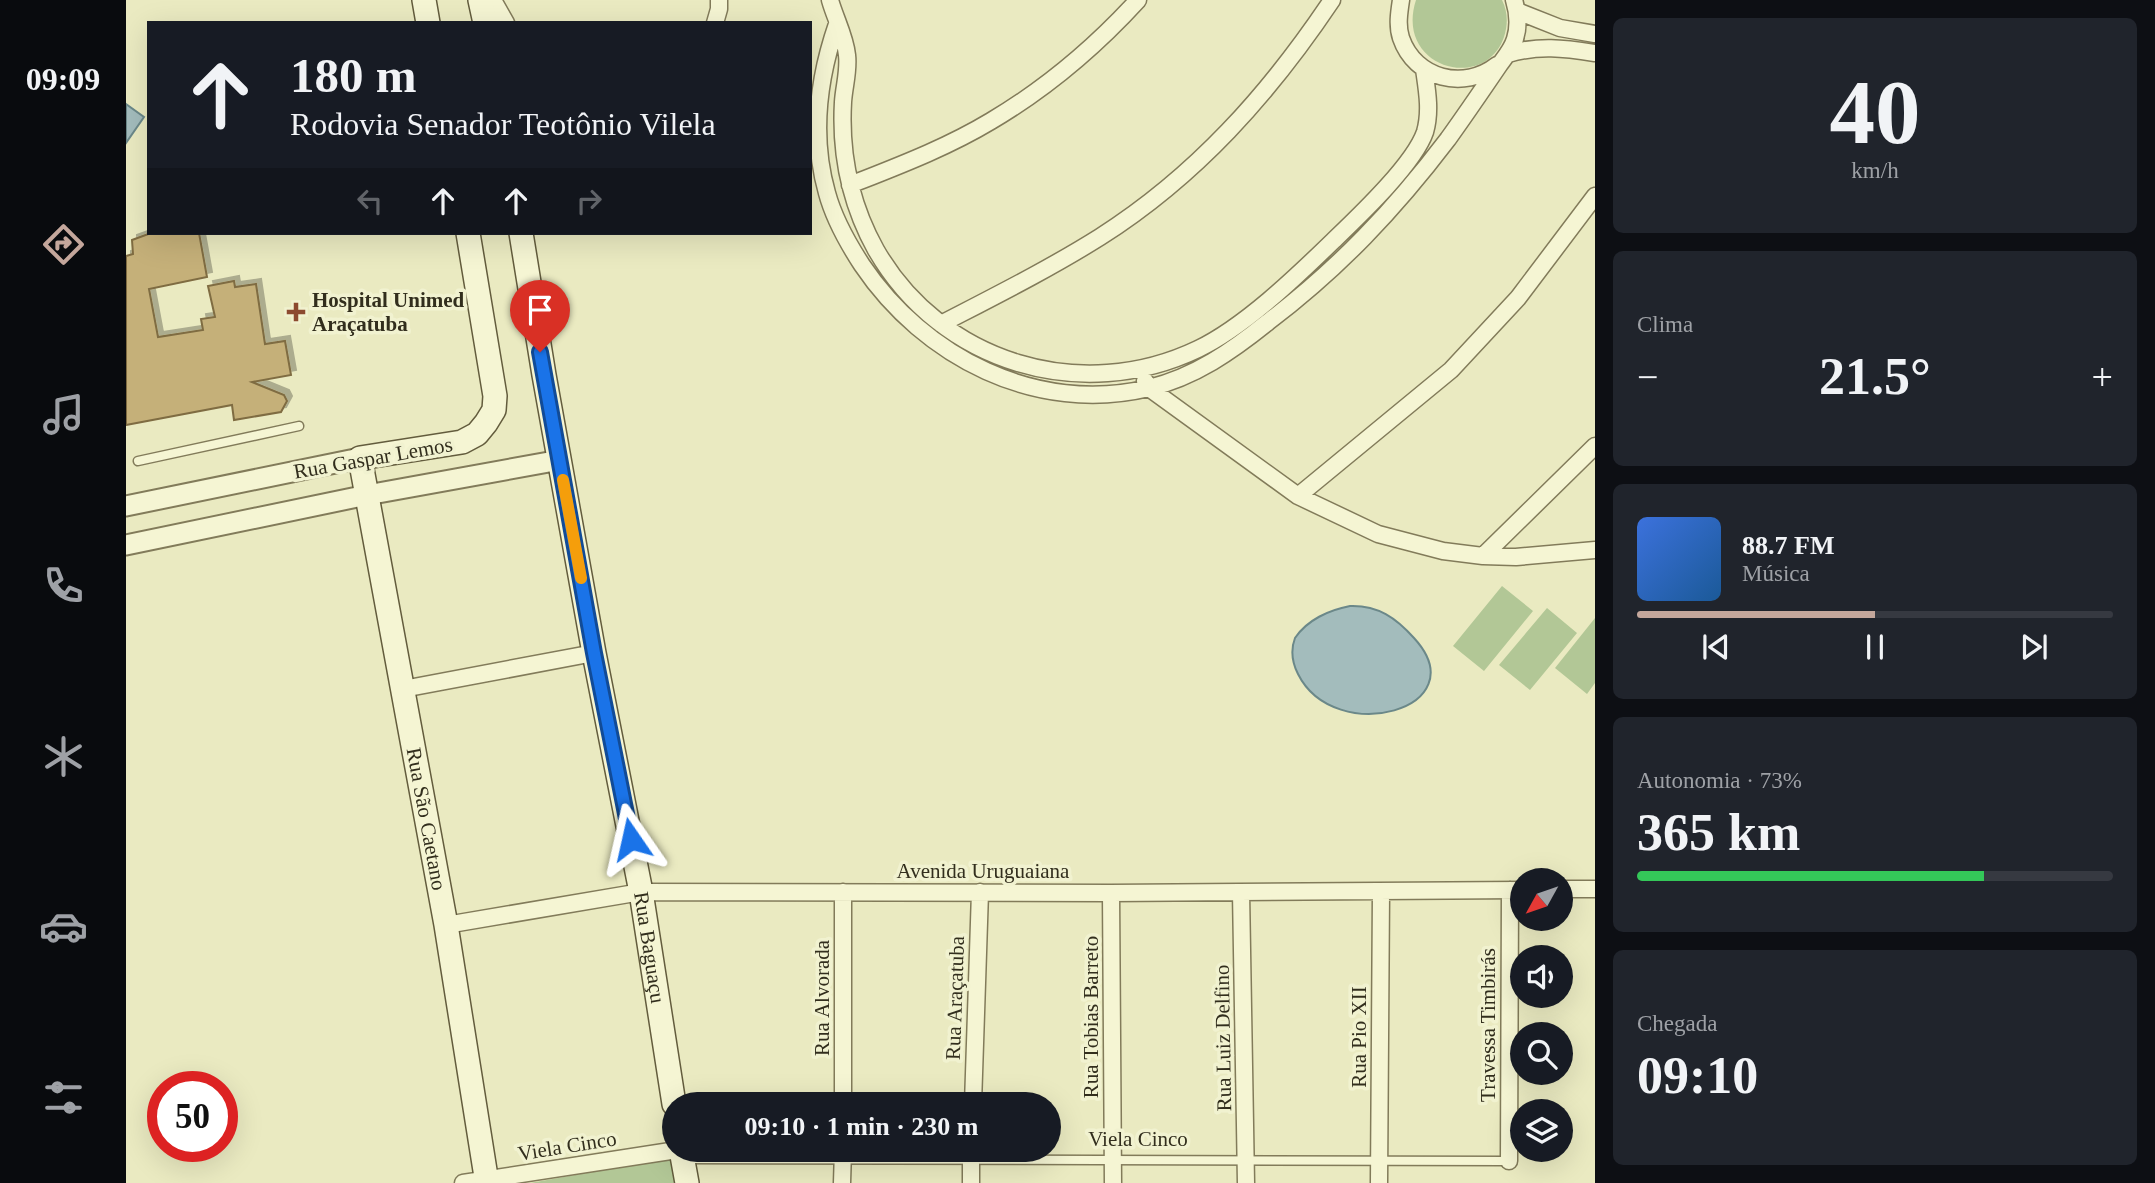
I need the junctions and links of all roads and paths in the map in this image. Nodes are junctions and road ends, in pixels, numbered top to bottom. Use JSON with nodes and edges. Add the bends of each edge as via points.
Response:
{"nodes":[{"id":1,"x":424,"y":0,"type":"edge"},
{"id":2,"x":480,"y":0,"type":"edge"},
{"id":3,"x":493,"y":0,"type":"edge"},
{"id":4,"x":719,"y":0,"type":"edge"},
{"id":5,"x":830,"y":0,"type":"edge"},
{"id":6,"x":1138,"y":0,"type":"edge"},
{"id":7,"x":1332,"y":0,"type":"edge"},
{"id":8,"x":1401,"y":0,"type":"edge"},
{"id":9,"x":1516,"y":5,"type":"edge"},
{"id":10,"x":428,"y":21,"type":"edge"},
{"id":11,"x":485,"y":21,"type":"edge"},
{"id":12,"x":505,"y":21,"type":"edge"},
{"id":13,"x":716,"y":21,"type":"edge"},
{"id":14,"x":837,"y":24,"type":"junction"},
{"id":15,"x":1595,"y":34,"type":"edge"},
{"id":16,"x":1595,"y":53,"type":"edge"},
{"id":17,"x":1504,"y":58,"type":"junction"},
{"id":18,"x":1424,"y":69,"type":"junction"},
{"id":19,"x":844,"y":151,"type":"junction"},
{"id":20,"x":820,"y":155,"type":"junction"},
{"id":21,"x":850,"y":185,"type":"junction"},
{"id":22,"x":1595,"y":196,"type":"edge"},
{"id":23,"x":468,"y":235,"type":"edge"},
{"id":24,"x":521,"y":235,"type":"edge"},
{"id":25,"x":905,"y":290,"type":"junction"},
{"id":26,"x":891,"y":302,"type":"junction"},
{"id":27,"x":941,"y":324,"type":"junction"},
{"id":28,"x":1138,"y":370,"type":"junction"},
{"id":29,"x":1149,"y":388,"type":"junction"},
{"id":30,"x":299,"y":426,"type":"dead end"},
{"id":31,"x":1595,"y":446,"type":"edge"},
{"id":32,"x":360,"y":458,"type":"junction"},
{"id":33,"x":560,"y":460,"type":"junction"},
{"id":34,"x":138,"y":461,"type":"dead end"},
{"id":35,"x":367,"y":495,"type":"junction"},
{"id":36,"x":1298,"y":496,"type":"junction"},
{"id":37,"x":126,"y":506,"type":"edge"},
{"id":38,"x":126,"y":545,"type":"edge"},
{"id":39,"x":1595,"y":550,"type":"edge"},
{"id":40,"x":1483,"y":556,"type":"junction"},
{"id":41,"x":594,"y":653,"type":"junction"},
{"id":42,"x":403,"y":689,"type":"junction"},
{"id":43,"x":1595,"y":888,"type":"edge"},
{"id":44,"x":1573,"y":889,"type":"edge"},
{"id":45,"x":1510,"y":890,"type":"edge"},
{"id":46,"x":641,"y":892,"type":"junction"},
{"id":47,"x":843,"y":892,"type":"junction"},
{"id":48,"x":980,"y":892,"type":"junction"},
{"id":49,"x":1241,"y":892,"type":"junction"},
{"id":50,"x":1381,"y":892,"type":"junction"},
{"id":51,"x":1111,"y":893,"type":"junction"},
{"id":52,"x":446,"y":925,"type":"junction"},
{"id":53,"x":1515,"y":931,"type":"edge"},
{"id":54,"x":672,"y":1092,"type":"edge"},
{"id":55,"x":843,"y":1092,"type":"edge"},
{"id":56,"x":973,"y":1092,"type":"edge"},
{"id":57,"x":662,"y":1156,"type":"edge"},
{"id":58,"x":1061,"y":1158,"type":"edge"},
{"id":59,"x":1113,"y":1160,"type":"junction"},
{"id":60,"x":1246,"y":1160,"type":"junction"},
{"id":61,"x":1379,"y":1160,"type":"junction"},
{"id":62,"x":1509,"y":1161,"type":"joint"},
{"id":63,"x":682,"y":1162,"type":"edge"},
{"id":64,"x":843,"y":1162,"type":"edge"},
{"id":65,"x":971,"y":1162,"type":"edge"},
{"id":66,"x":479,"y":1182,"type":"edge"},
{"id":67,"x":687,"y":1183,"type":"edge"},
{"id":68,"x":842,"y":1183,"type":"edge"},
{"id":69,"x":971,"y":1183,"type":"edge"},
{"id":70,"x":1113,"y":1183,"type":"edge"},
{"id":71,"x":1246,"y":1183,"type":"edge"},
{"id":72,"x":1379,"y":1183,"type":"edge"}],
"edges":[{"from":1,"to":10,"type":"main road"},
{"from":2,"to":11,"type":"main road"},
{"from":3,"to":12,"type":"street"},
{"from":4,"to":13,"type":"street"},
{"from":5,"to":14,"type":"street"},
{"from":6,"to":21,"type":"street","via":[[1033,94],[940,148]]},
{"from":7,"to":27,"type":"street","via":[[1246,114],[1153,199],[1090,243]]},
{"from":8,"to":18,"type":"street","via":[[1401,38]]},
{"from":9,"to":15,"type":"street","via":[[1560,28]]},
{"from":9,"to":17,"type":"street","via":[[1518,26]]},
{"from":14,"to":19,"type":"street","via":[[848,58]]},
{"from":14,"to":20,"type":"street","via":[[818,102]]},
{"from":16,"to":17,"type":"street","via":[[1541,47]]},
{"from":17,"to":18,"type":"street","via":[[1488,72],[1464,79],[1439,77]]},
{"from":17,"to":29,"type":"street","via":[[1430,163],[1385,218],[1336,266],[1228,353]]},
{"from":18,"to":28,"type":"street","via":[[1429,100],[1425,132],[1417,149],[1366,209],[1224,335],[1197,350]]},
{"from":19,"to":20,"type":"street"},
{"from":19,"to":21,"type":"street"},
{"from":20,"to":26,"type":"street","via":[[827,194],[844,237]]},
{"from":21,"to":25,"type":"street","via":[[877,250]]},
{"from":22,"to":36,"type":"street","via":[[1518,298],[1451,370]]},
{"from":23,"to":32,"type":"main road","name":"Rua Gaspar Lemos","via":[[494,410],[477,434],[462,442]]},
{"from":24,"to":33,"type":"main road","name":"Rua Baguaçu"},
{"from":25,"to":26,"type":"street"},
{"from":25,"to":27,"type":"street"},
{"from":26,"to":29,"type":"street","via":[[933,341],[972,365],[1014,382],[1059,392],[1105,394]]},
{"from":27,"to":28,"type":"street","via":[[990,353],[1032,368],[1103,373]]},
{"from":28,"to":29,"type":"street"},
{"from":29,"to":36,"type":"street"},
{"from":30,"to":34,"type":"lane"},
{"from":31,"to":40,"type":"street"},
{"from":32,"to":35,"type":"main road","name":"Rua São Caetano"},
{"from":32,"to":37,"type":"street","name":"Rua Gaspar Lemos"},
{"from":33,"to":35,"type":"street","name":"Rua Gaspar Lemos"},
{"from":33,"to":41,"type":"main road","name":"Rua Baguaçu"},
{"from":35,"to":38,"type":"street","name":"Rua Gaspar Lemos"},
{"from":35,"to":42,"type":"main road","name":"Rua São Caetano"},
{"from":36,"to":40,"type":"street","via":[[1377,534]]},
{"from":39,"to":40,"type":"street"},
{"from":41,"to":42,"type":"street"},
{"from":41,"to":46,"type":"main road","name":"Rua Baguaçu"},
{"from":42,"to":52,"type":"main road","name":"Rua São Caetano"},
{"from":43,"to":44,"type":"street"},
{"from":45,"to":50,"type":"street","name":"Avenida Uruguaiana"},
{"from":46,"to":47,"type":"street","name":"Avenida Uruguaiana"},
{"from":46,"to":52,"type":"street","name":"Avenida Uruguaiana"},
{"from":46,"to":54,"type":"main road","name":"Rua Baguaçu"},
{"from":47,"to":48,"type":"street","name":"Avenida Uruguaiana"},
{"from":47,"to":55,"type":"street","name":"Rua Alvorada"},
{"from":48,"to":51,"type":"street","name":"Avenida Uruguaiana"},
{"from":48,"to":56,"type":"street","name":"Rua Araçatuba"},
{"from":49,"to":50,"type":"street","name":"Avenida Uruguaiana"},
{"from":49,"to":51,"type":"street","name":"Avenida Uruguaiana"},
{"from":49,"to":60,"type":"street","name":"Rua Luiz Delfino"},
{"from":50,"to":61,"type":"street","name":"Rua Pio XII"},
{"from":51,"to":59,"type":"street","name":"Rua Tobias Barreto"},
{"from":52,"to":66,"type":"main road","name":"Rua São Caetano"},
{"from":53,"to":62,"type":"street","name":"Travessa Timbirás"},
{"from":57,"to":66,"type":"street","name":"Viela Cinco"},
{"from":58,"to":59,"type":"lane","name":"Viela Cinco"},
{"from":59,"to":60,"type":"lane","name":"Viela Cinco"},
{"from":59,"to":70,"type":"street","name":"Rua Tobias Barreto"},
{"from":60,"to":61,"type":"lane","name":"Viela Cinco"},
{"from":60,"to":71,"type":"street","name":"Rua Luiz Delfino"},
{"from":61,"to":62,"type":"lane","name":"Viela Cinco"},
{"from":61,"to":72,"type":"street","name":"Rua Pio XII"},
{"from":63,"to":67,"type":"main road"},
{"from":64,"to":68,"type":"street"},
{"from":65,"to":69,"type":"street"}]}
